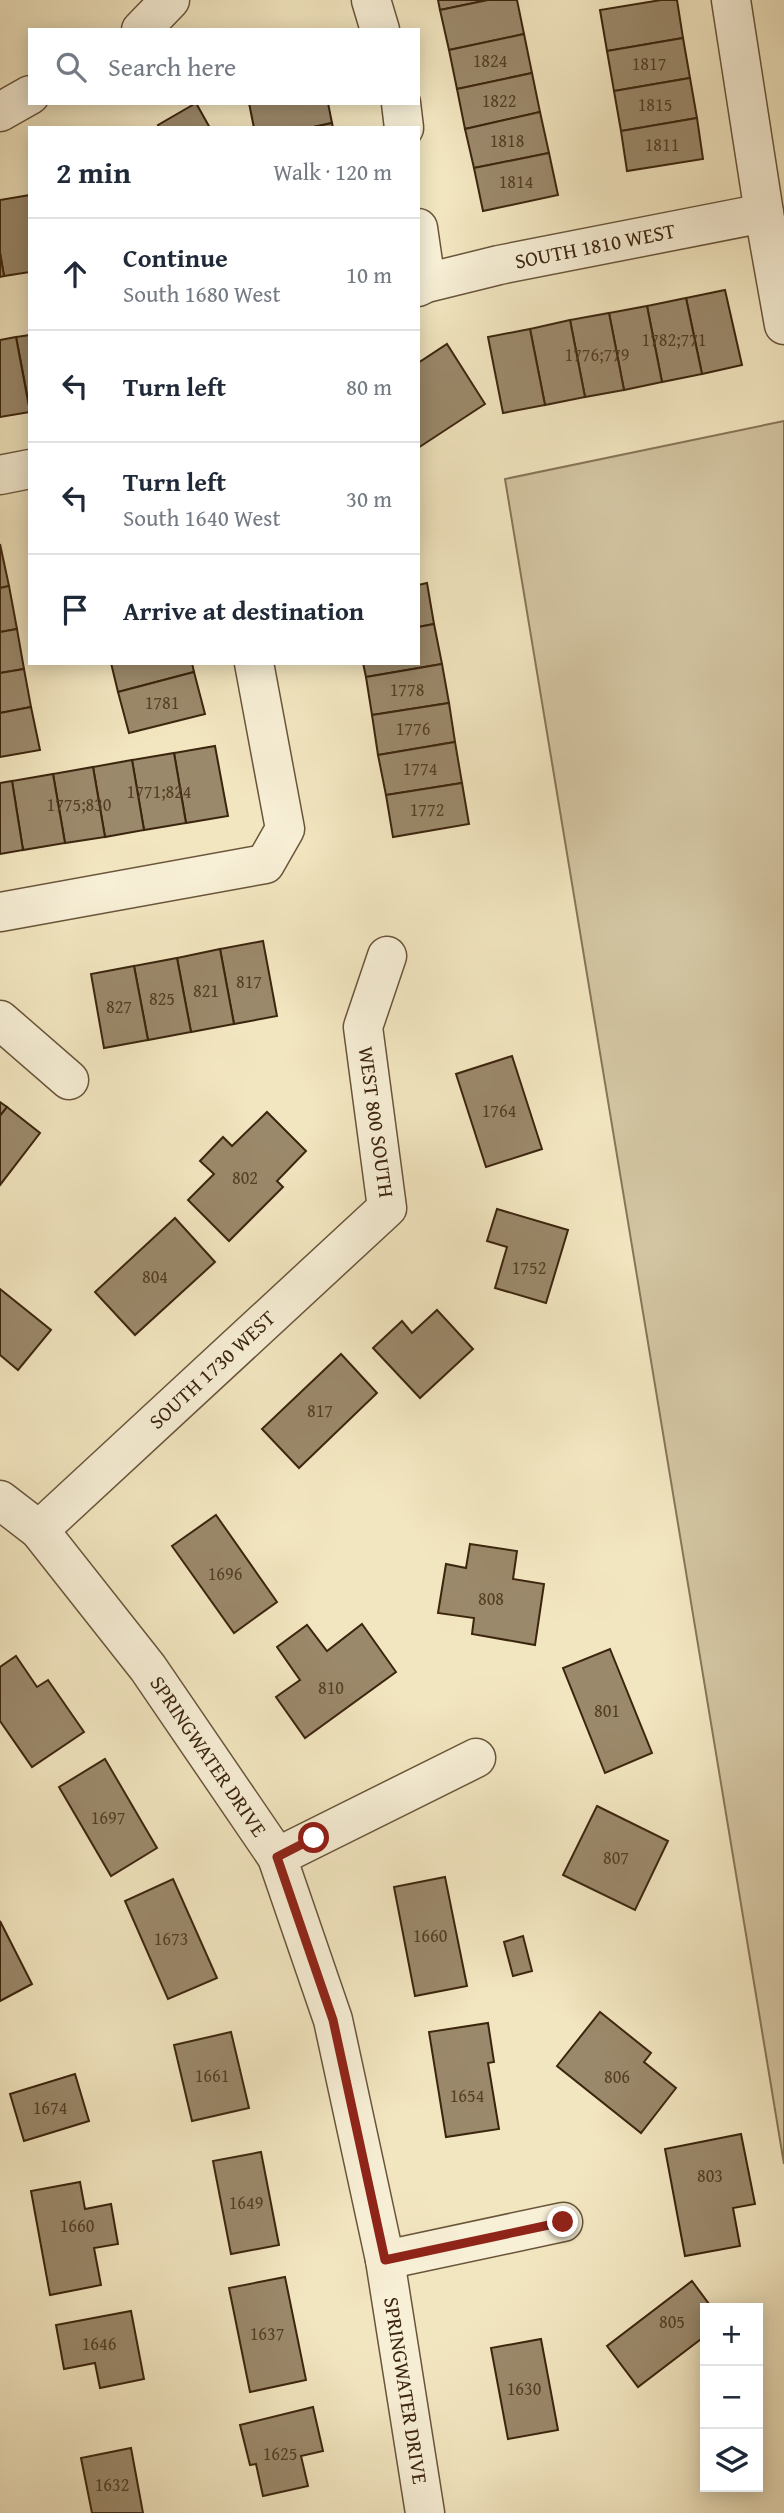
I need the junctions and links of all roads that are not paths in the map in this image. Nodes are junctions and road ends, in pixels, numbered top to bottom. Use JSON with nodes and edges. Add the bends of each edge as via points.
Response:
{"nodes":[{"id":1,"x":170,"y":0,"type":"edge"},
{"id":2,"x":371,"y":0,"type":"edge"},
{"id":3,"x":731,"y":0,"type":"edge"},
{"id":4,"x":143,"y":28,"type":"edge"},
{"id":5,"x":379,"y":28,"type":"edge"},
{"id":6,"x":28,"y":96,"type":"edge"},
{"id":7,"x":401,"y":105,"type":"edge"},
{"id":8,"x":0,"y":112,"type":"edge"},
{"id":9,"x":404,"y":126,"type":"edge"},
{"id":10,"x":764,"y":214,"type":"junction"},
{"id":11,"x":420,"y":256,"type":"edge"},
{"id":12,"x":422,"y":285,"type":"edge"},
{"id":13,"x":784,"y":325,"type":"edge"},
{"id":14,"x":28,"y":469,"type":"edge"},
{"id":15,"x":0,"y":475,"type":"edge"},
{"id":16,"x":254,"y":665,"type":"edge"},
{"id":17,"x":0,"y":912,"type":"edge"},
{"id":18,"x":387,"y":956,"type":"dead end"},
{"id":19,"x":0,"y":1020,"type":"edge"},
{"id":20,"x":69,"y":1080,"type":"dead end"},
{"id":21,"x":387,"y":1208,"type":"joint"},
{"id":22,"x":0,"y":1500,"type":"edge"},
{"id":23,"x":39,"y":1531,"type":"junction"},
{"id":24,"x":475,"y":1758,"type":"dead end"},
{"id":25,"x":277,"y":1857,"type":"junction"},
{"id":26,"x":563,"y":2222,"type":"dead end"},
{"id":27,"x":385,"y":2260,"type":"junction"},
{"id":28,"x":425,"y":2513,"type":"edge"}],
"edges":[{"from":1,"to":4,"type":"street"},
{"from":2,"to":5,"type":"street"},
{"from":3,"to":10,"type":"street"},
{"from":6,"to":8,"type":"street"},
{"from":7,"to":9,"type":"street"},
{"from":10,"to":12,"type":"street","name":"SOUTH 1810 WEST","via":[[499,265]]},
{"from":10,"to":13,"type":"street"},
{"from":11,"to":12,"type":"street"},
{"from":14,"to":15,"type":"street"},
{"from":16,"to":17,"type":"street","via":[[285,829],[265,864]]},
{"from":18,"to":21,"type":"street","name":"WEST 800 SOUTH","via":[[363,1027]]},
{"from":19,"to":20,"type":"street"},
{"from":21,"to":23,"type":"street","name":"SOUTH 1730 WEST"},
{"from":22,"to":23,"type":"street","name":"SPRINGWATER DRIVE"},
{"from":23,"to":25,"type":"street","name":"SPRINGWATER DRIVE","via":[[148,1668]]},
{"from":24,"to":25,"type":"street"},
{"from":25,"to":27,"type":"street","name":"SPRINGWATER DRIVE","via":[[333,2020]]},
{"from":26,"to":27,"type":"street"},
{"from":27,"to":28,"type":"street","name":"SPRINGWATER DRIVE"}]}
